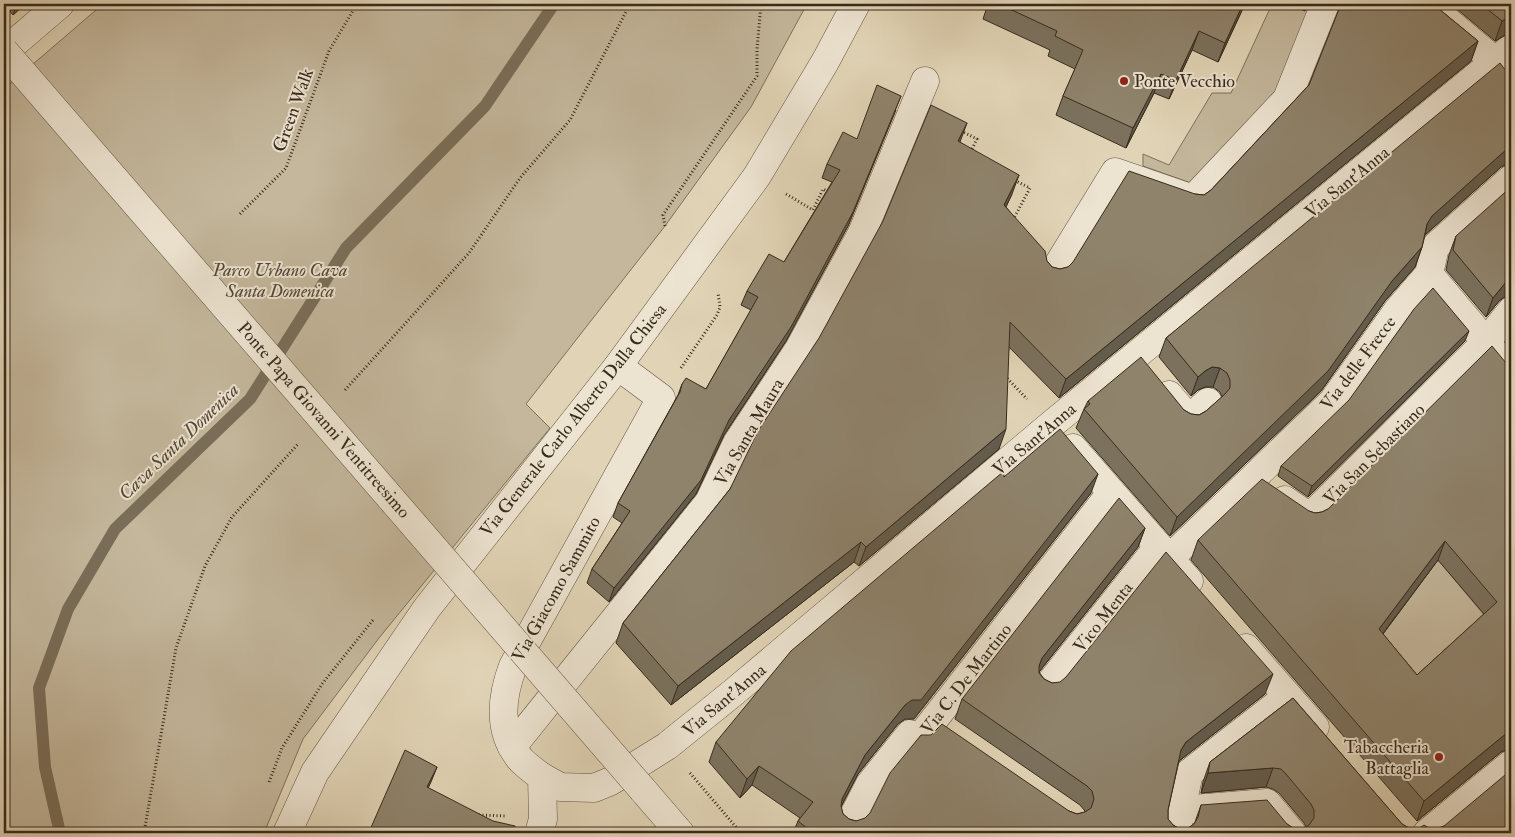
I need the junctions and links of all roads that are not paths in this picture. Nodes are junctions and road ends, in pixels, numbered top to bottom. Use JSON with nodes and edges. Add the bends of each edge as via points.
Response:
{"nodes":[{"id":1,"x":60,"y":4,"type":"edge"},
{"id":2,"x":856,"y":4,"type":"edge"},
{"id":3,"x":1325,"y":4,"type":"edge"},
{"id":4,"x":1428,"y":4,"type":"edge"},
{"id":5,"x":4,"y":52,"type":"edge"},
{"id":6,"x":1506,"y":63,"type":"edge"},
{"id":7,"x":925,"y":81,"type":"dead end"},
{"id":8,"x":1511,"y":179,"type":"edge"},
{"id":9,"x":1052,"y":273,"type":"edge"},
{"id":10,"x":1430,"y":274,"type":"junction"},
{"id":11,"x":1511,"y":311,"type":"edge"},
{"id":12,"x":1486,"y":342,"type":"junction"},
{"id":13,"x":1136,"y":354,"type":"junction"},
{"id":14,"x":618,"y":366,"type":"junction"},
{"id":15,"x":1511,"y":373,"type":"edge"},
{"id":16,"x":1208,"y":402,"type":"dead end"},
{"id":17,"x":1052,"y":424,"type":"junction"},
{"id":18,"x":1253,"y":478,"type":"junction"},
{"id":19,"x":1111,"y":493,"type":"junction"},
{"id":20,"x":1164,"y":553,"type":"junction"},
{"id":21,"x":1207,"y":602,"type":"edge"},
{"id":22,"x":1232,"y":631,"type":"edge"},
{"id":23,"x":1047,"y":688,"type":"edge"},
{"id":24,"x":1288,"y":696,"type":"junction"},
{"id":25,"x":512,"y":746,"type":"junction"},
{"id":26,"x":1332,"y":747,"type":"edge"},
{"id":27,"x":1511,"y":764,"type":"edge"},
{"id":28,"x":542,"y":777,"type":"junction"},
{"id":29,"x":1178,"y":822,"type":"edge"},
{"id":30,"x":849,"y":825,"type":"edge"},
{"id":31,"x":541,"y":826,"type":"edge"},
{"id":32,"x":287,"y":833,"type":"edge"},
{"id":33,"x":680,"y":833,"type":"edge"},
{"id":34,"x":1292,"y":833,"type":"edge"},
{"id":35,"x":1427,"y":833,"type":"edge"}],
"edges":[{"from":1,"to":5,"type":"street"},
{"from":2,"to":14,"type":"street","name":"Via Generale Carlo Alberto Dalla Chiesa","via":[[757,176]]},
{"from":3,"to":9,"type":"street","via":[[1287,99],[1193,199],[1115,172]]},
{"from":4,"to":6,"type":"street"},
{"from":5,"to":33,"type":"street","name":"Ponte Papa Giovanni Ventitreesimo","bridge":true},
{"from":6,"to":13,"type":"street","name":"Via Sant'Anna"},
{"from":7,"to":25,"type":"street","name":"Via Santa Maura","via":[[862,233],[799,349],[738,443],[708,502]]},
{"from":8,"to":10,"type":"street","via":[[1434,247]]},
{"from":10,"to":12,"type":"street"},
{"from":10,"to":18,"type":"street","name":"Via delle Frecce","via":[[1398,310],[1333,401]]},
{"from":11,"to":12,"type":"street"},
{"from":12,"to":15,"type":"street"},
{"from":12,"to":18,"type":"street","name":"Via San Sebastiano","via":[[1310,517]]},
{"from":13,"to":16,"type":"street","via":[[1189,418]]},
{"from":13,"to":17,"type":"street","name":"Via Sant'Anna"},
{"from":14,"to":25,"type":"street","name":"Via Giacomo Sammito","via":[[661,398],[513,666],[506,683],[502,710]]},
{"from":14,"to":32,"type":"street","name":"Via Generale Carlo Alberto Dalla Chiesa","via":[[427,608],[315,772]]},
{"from":17,"to":19,"type":"street"},
{"from":17,"to":28,"type":"street","name":"Via Sant'Anna","via":[[667,746],[594,788],[560,787]]},
{"from":18,"to":20,"type":"street","name":"Via delle Frecce"},
{"from":19,"to":20,"type":"street"},
{"from":19,"to":30,"type":"street","name":"Via C. De Martino","via":[[930,730],[870,784]]},
{"from":20,"to":21,"type":"street"},
{"from":20,"to":23,"type":"street","name":"Vico Menta"},
{"from":22,"to":24,"type":"street"},
{"from":24,"to":26,"type":"street"},
{"from":24,"to":29,"type":"street","via":[[1189,773]]},
{"from":25,"to":28,"type":"street","name":"Via Giacomo Sammito","via":[[522,760]]},
{"from":27,"to":35,"type":"street"},
{"from":28,"to":31,"type":"street"},
{"from":29,"to":34,"type":"street","via":[[1267,802]]}]}
